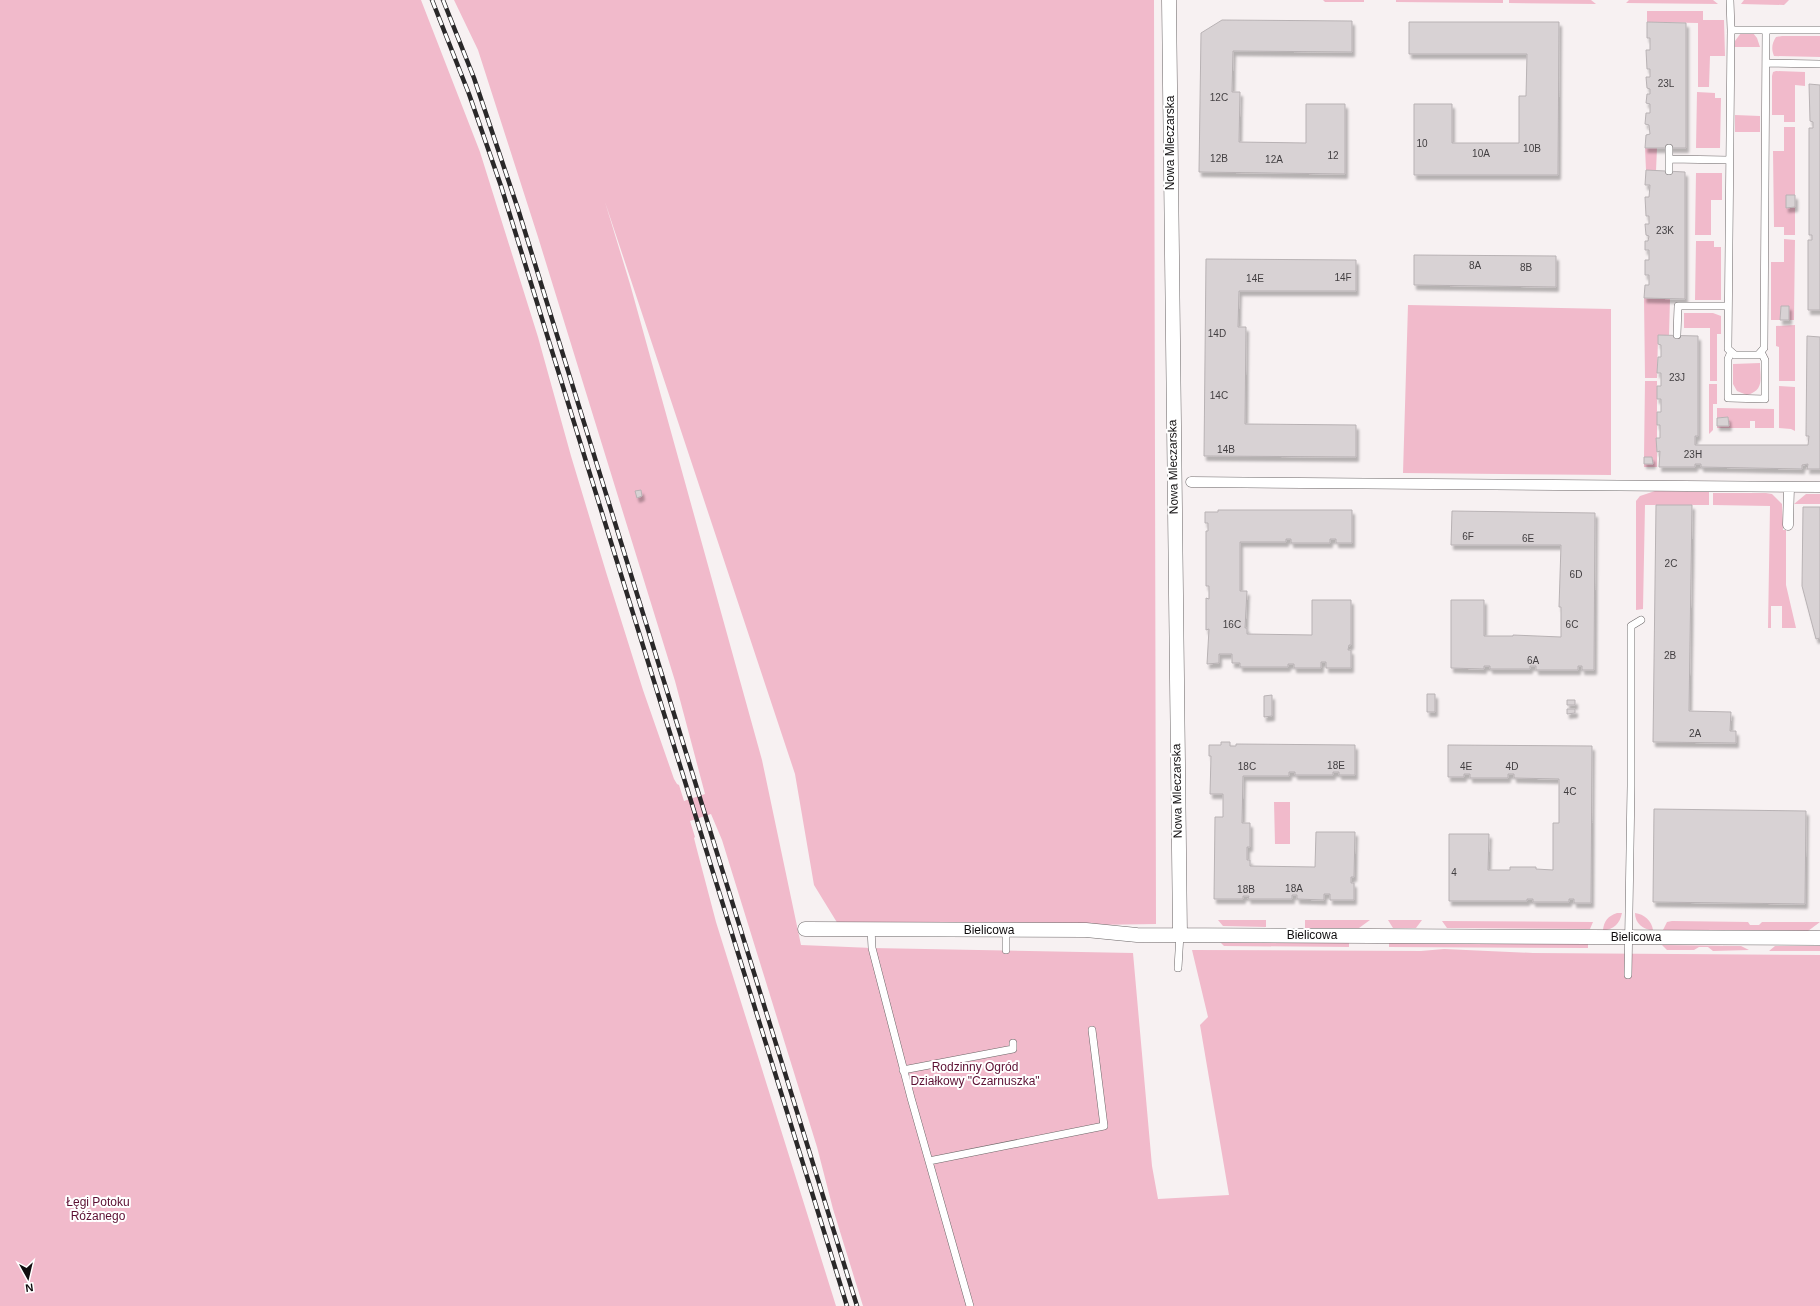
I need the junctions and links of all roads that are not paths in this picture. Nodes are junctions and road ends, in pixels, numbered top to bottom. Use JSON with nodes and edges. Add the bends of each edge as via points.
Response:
{"nodes":[{"id":1,"x":1168,"y":0,"type":"edge"},
{"id":2,"x":1730,"y":0,"type":"edge"},
{"id":3,"x":1731,"y":30,"type":"junction"},
{"id":4,"x":1766,"y":30,"type":"junction"},
{"id":5,"x":1820,"y":30,"type":"edge"},
{"id":6,"x":1766,"y":63,"type":"junction"},
{"id":7,"x":1820,"y":64,"type":"edge"},
{"id":8,"x":1669,"y":148,"type":"dead end"},
{"id":9,"x":1669,"y":159,"type":"junction"},
{"id":10,"x":1729,"y":160,"type":"junction"},
{"id":11,"x":1669,"y":171,"type":"dead end"},
{"id":12,"x":1728,"y":306,"type":"junction"},
{"id":13,"x":1677,"y":335,"type":"dead end"},
{"id":14,"x":1731,"y":352,"type":"junction"},
{"id":15,"x":1761,"y":352,"type":"junction"},
{"id":16,"x":1191,"y":482,"type":"dead end"},
{"id":17,"x":1789,"y":487,"type":"junction"},
{"id":18,"x":1820,"y":487,"type":"edge"},
{"id":19,"x":1788,"y":525,"type":"dead end"},
{"id":20,"x":1641,"y":620,"type":"dead end"},
{"id":21,"x":805,"y":929,"type":"dead end"},
{"id":22,"x":871,"y":929,"type":"junction"},
{"id":23,"x":1006,"y":930,"type":"junction"},
{"id":24,"x":1180,"y":934,"type":"junction"},
{"id":25,"x":1628,"y":937,"type":"junction"},
{"id":26,"x":1820,"y":938,"type":"edge"},
{"id":27,"x":1006,"y":950,"type":"dead end"},
{"id":28,"x":1178,"y":968,"type":"dead end"},
{"id":29,"x":1628,"y":975,"type":"dead end"},
{"id":30,"x":1092,"y":1030,"type":"dead end"},
{"id":31,"x":1013,"y":1043,"type":"dead end"},
{"id":32,"x":903,"y":1070,"type":"junction"},
{"id":33,"x":929,"y":1161,"type":"junction"},
{"id":34,"x":970,"y":1306,"type":"edge"}],
"edges":[{"from":1,"to":24,"type":"street","name":"Nowa Mleczarska"},
{"from":2,"to":3,"type":"lane"},
{"from":3,"to":4,"type":"lane"},
{"from":3,"to":10,"type":"lane"},
{"from":4,"to":5,"type":"lane"},
{"from":4,"to":6,"type":"lane"},
{"from":6,"to":7,"type":"lane"},
{"from":6,"to":15,"type":"lane","via":[[1764,348]]},
{"from":8,"to":9,"type":"lane"},
{"from":9,"to":10,"type":"lane"},
{"from":9,"to":11,"type":"lane"},
{"from":10,"to":12,"type":"lane"},
{"from":12,"to":13,"type":"lane","via":[[1678,306]]},
{"from":12,"to":14,"type":"lane","via":[[1728,349]]},
{"from":14,"to":15,"type":"lane","via":[[1735,355],[1758,355]]},
{"from":14,"to":15,"type":"lane","via":[[1728,359],[1728,398],[1765,399],[1765,360]]},
{"from":16,"to":17,"type":"street"},
{"from":17,"to":18,"type":"street"},
{"from":17,"to":19,"type":"street"},
{"from":20,"to":25,"type":"lane","via":[[1631,626]]},
{"from":21,"to":22,"type":"street","name":"Bielicowa"},
{"from":22,"to":23,"type":"street","name":"Bielicowa"},
{"from":22,"to":32,"type":"lane","via":[[872,948]]},
{"from":23,"to":24,"type":"street","name":"Bielicowa"},
{"from":23,"to":27,"type":"lane"},
{"from":24,"to":25,"type":"street","name":"Bielicowa"},
{"from":24,"to":28,"type":"lane"},
{"from":25,"to":26,"type":"street","name":"Bielicowa"},
{"from":25,"to":29,"type":"lane"},
{"from":30,"to":33,"type":"lane","via":[[1104,1126]]},
{"from":31,"to":32,"type":"lane","via":[[1013,1049]]},
{"from":32,"to":33,"type":"lane"},
{"from":33,"to":34,"type":"lane"}]}
